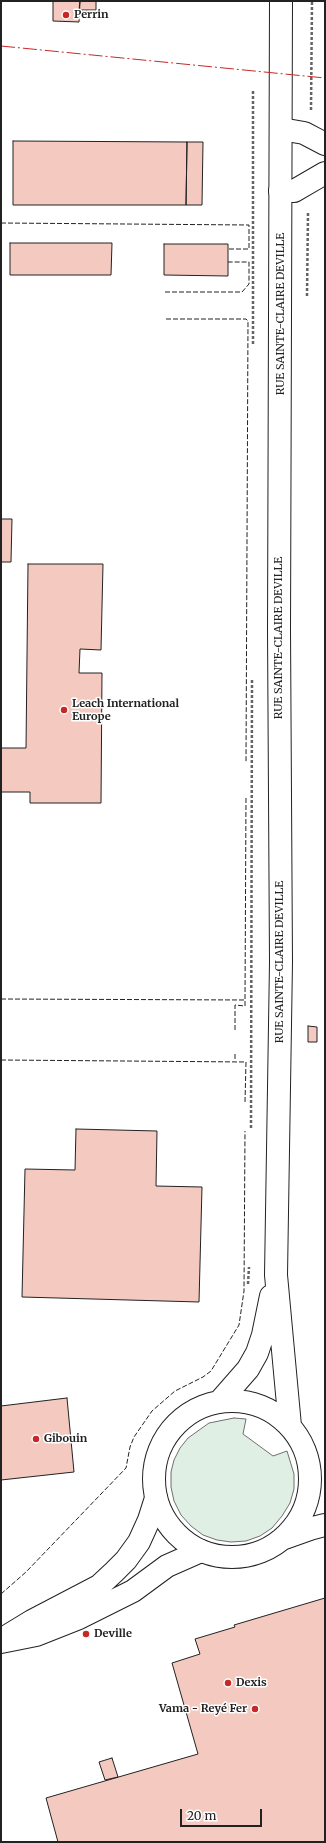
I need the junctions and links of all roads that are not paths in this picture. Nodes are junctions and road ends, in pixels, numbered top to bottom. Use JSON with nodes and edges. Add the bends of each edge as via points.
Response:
{"nodes":[{"id":1,"x":281,"y":1,"type":"edge"},
{"id":2,"x":281,"y":129,"type":"junction"},
{"id":3,"x":325,"y":144,"type":"edge"},
{"id":4,"x":325,"y":173,"type":"edge"},
{"id":5,"x":280,"y":191,"type":"junction"},
{"id":6,"x":276,"y":1275,"type":"junction"},
{"id":7,"x":220,"y":1401,"type":"junction"},
{"id":8,"x":290,"y":1426,"type":"junction"},
{"id":9,"x":317,"y":1474,"type":"edge"},
{"id":10,"x":156,"y":1498,"type":"junction"},
{"id":11,"x":325,"y":1525,"type":"edge"},
{"id":12,"x":281,"y":1540,"type":"junction"},
{"id":13,"x":200,"y":1551,"type":"junction"},
{"id":14,"x":1,"y":1641,"type":"edge"}],
"edges":[{"from":1,"to":2,"type":"main road","name":"RUE SAINTE-CLAIRE DEVILLE"},
{"from":2,"to":3,"type":"main road","via":[[300,132]]},
{"from":2,"to":5,"type":"main road","name":"RUE SAINTE-CLAIRE DEVILLE"},
{"from":4,"to":5,"type":"main road","via":[[294,191]]},
{"from":5,"to":6,"type":"main road","name":"RUE SAINTE-CLAIRE DEVILLE","via":[[280,962]]},
{"from":6,"to":7,"type":"main road","name":"RUE SAINTE-CLAIRE DEVILLE","via":[[257,1353],[248,1369]]},
{"from":6,"to":8,"type":"main road","name":"RUE SAINTE-CLAIRE DEVILLE"},
{"from":7,"to":8,"type":"main road","via":[[240,1401],[262,1407],[276,1414]]},
{"from":7,"to":10,"type":"main road","via":[[200,1407],[179,1422],[167,1435],[154,1472]]},
{"from":8,"to":9,"type":"main road"},
{"from":9,"to":12,"type":"main road","via":[[310,1487],[303,1512],[295,1526]]},
{"from":10,"to":13,"type":"main road","via":[[172,1530]]},
{"from":10,"to":14,"type":"main road","via":[[139,1542],[126,1560],[99,1586],[32,1621]]},
{"from":11,"to":12,"type":"main road"},
{"from":12,"to":13,"type":"main road","via":[[259,1552],[240,1557],[217,1556]]},
{"from":13,"to":14,"type":"main road","via":[[168,1566],[133,1591],[79,1618],[36,1635]]}]}
